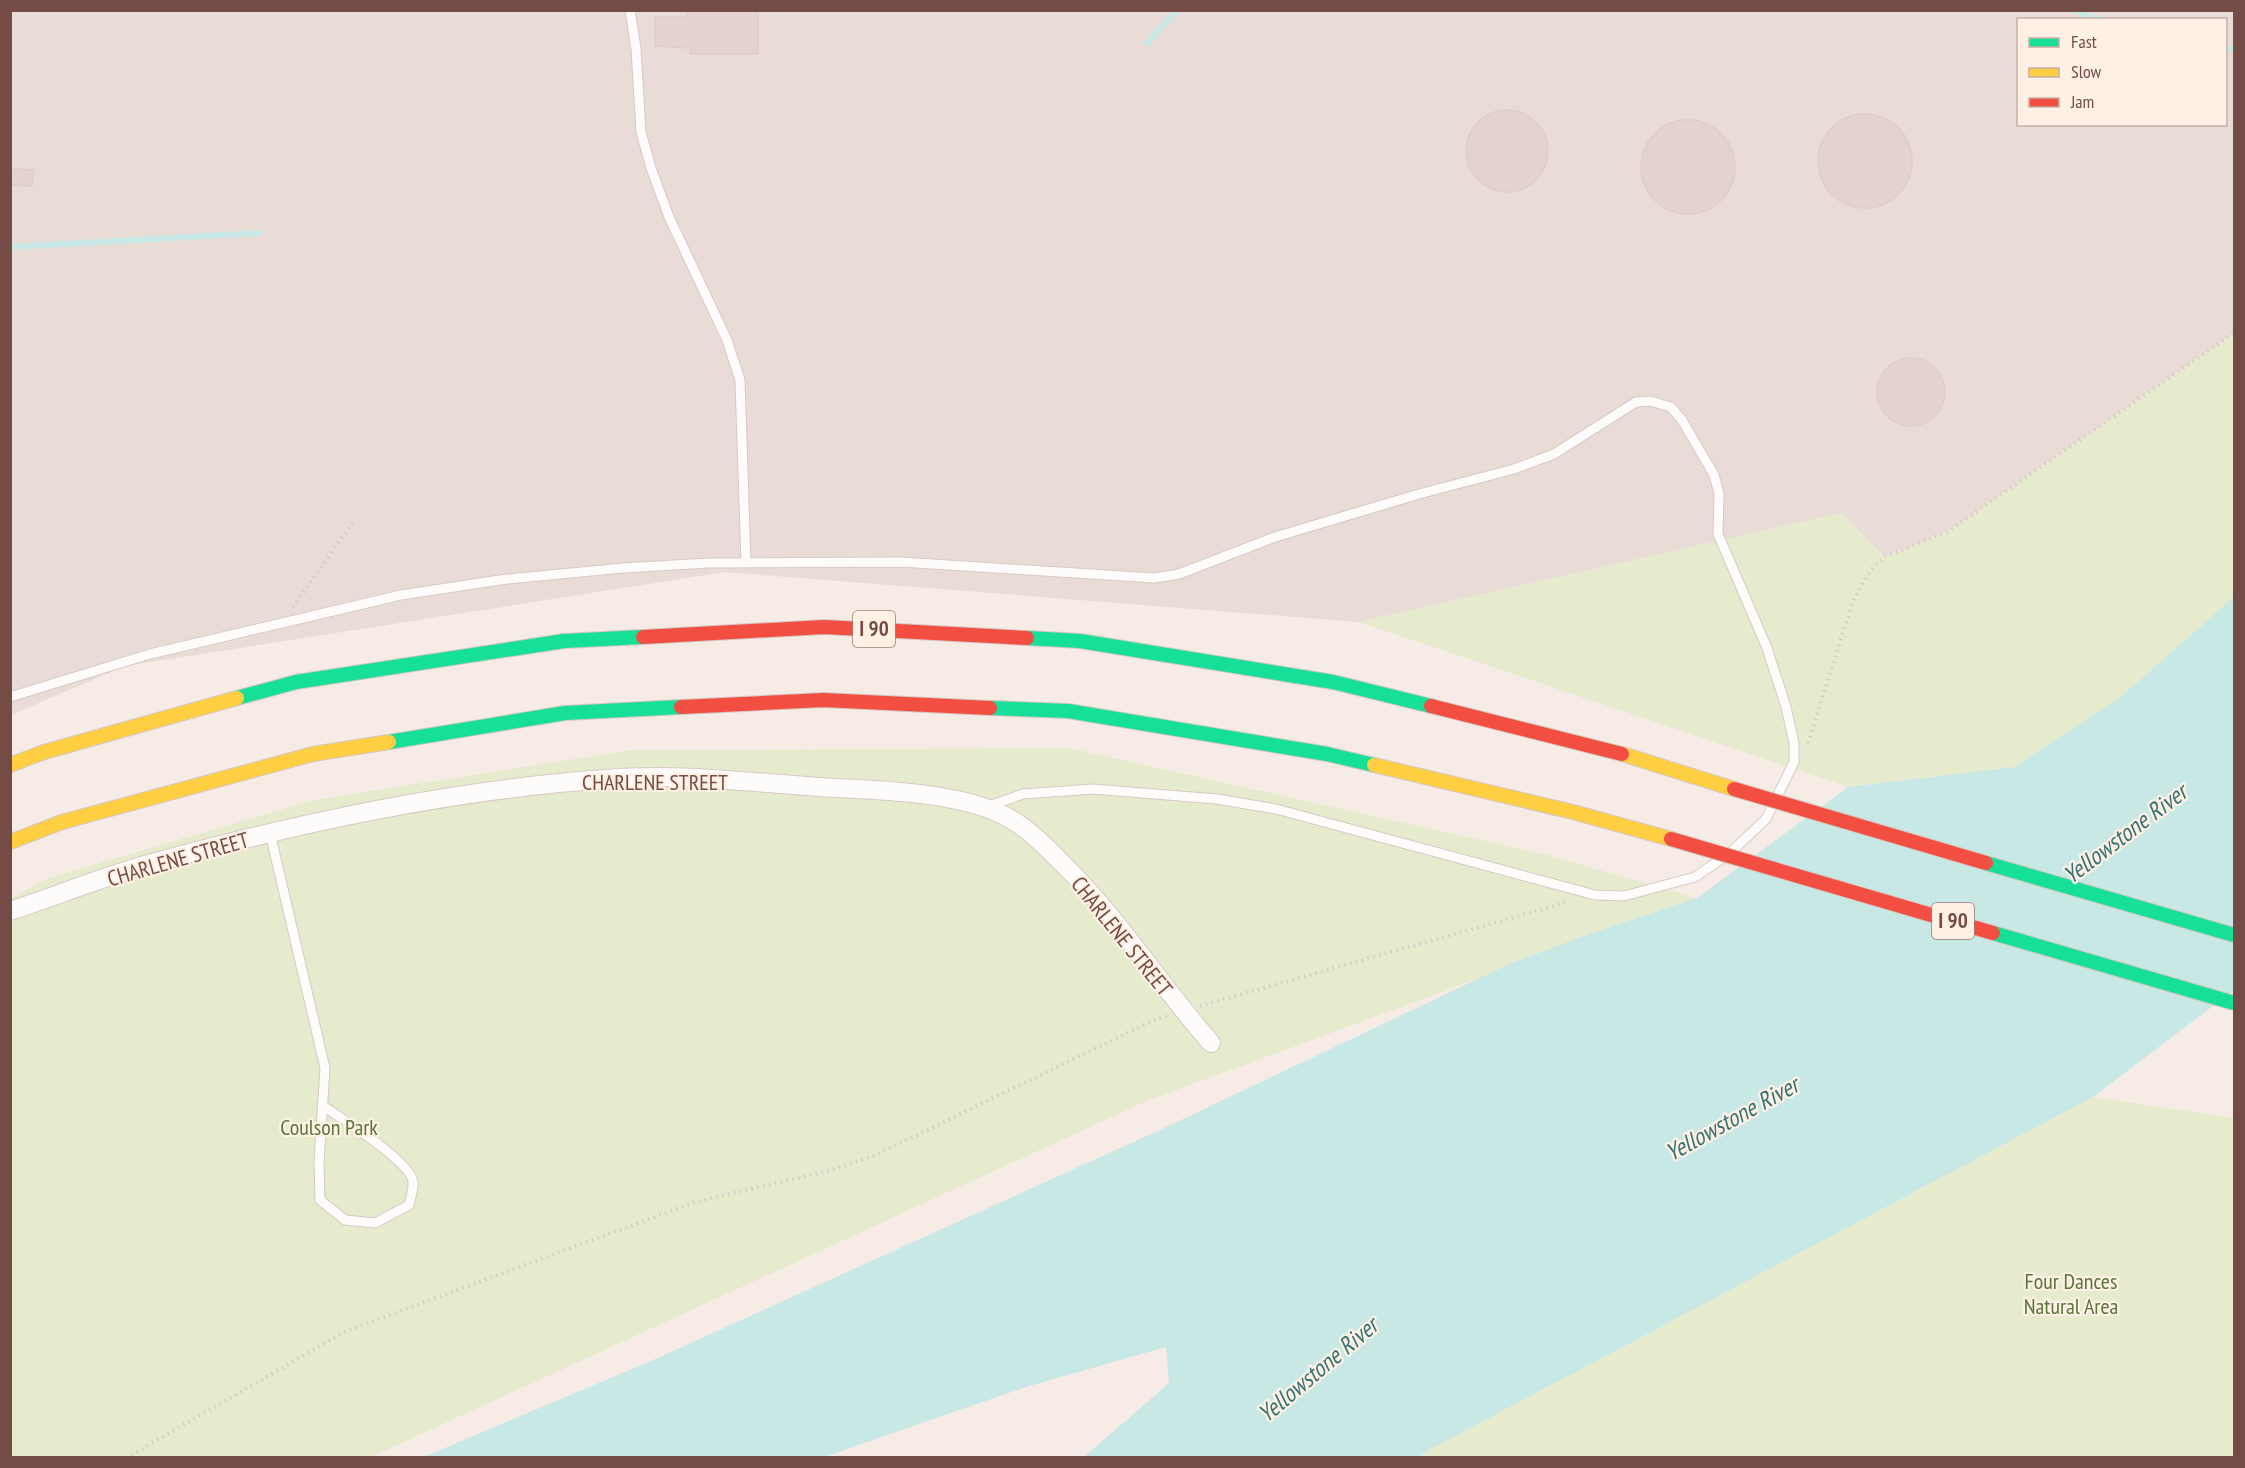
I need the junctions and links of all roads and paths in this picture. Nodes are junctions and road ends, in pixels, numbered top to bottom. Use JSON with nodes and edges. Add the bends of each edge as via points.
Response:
{"nodes":[{"id":1,"x":630,"y":10,"type":"edge"},
{"id":2,"x":2235,"y":333,"type":"edge"},
{"id":3,"x":353,"y":522,"type":"dead end"},
{"id":4,"x":746,"y":563,"type":"junction"},
{"id":5,"x":282,"y":623,"type":"junction"},
{"id":6,"x":10,"y":697,"type":"edge"},
{"id":7,"x":1804,"y":753,"type":"dead end"},
{"id":8,"x":10,"y":765,"type":"edge"},
{"id":9,"x":983,"y":808,"type":"junction"},
{"id":10,"x":270,"y":833,"type":"junction"},
{"id":11,"x":10,"y":842,"type":"edge"},
{"id":12,"x":1595,"y":895,"type":"junction"},
{"id":13,"x":10,"y":911,"type":"edge"},
{"id":14,"x":2235,"y":935,"type":"edge"},
{"id":15,"x":2235,"y":1003,"type":"edge"},
{"id":16,"x":1183,"y":1011,"type":"junction"},
{"id":17,"x":1210,"y":1043,"type":"dead end"},
{"id":18,"x":322,"y":1105,"type":"junction"},
{"id":19,"x":126,"y":1458,"type":"edge"}],
"edges":[{"from":1,"to":4,"type":"lane","via":[[641,132],[649,159],[669,217],[726,340],[740,380]]},
{"from":2,"to":7,"type":"path","via":[[1947,532],[1884,557],[1870,571],[1853,601]]},
{"from":3,"to":5,"type":"path"},
{"from":4,"to":5,"type":"lane","via":[[623,568],[507,579],[401,595]]},
{"from":4,"to":12,"type":"lane","via":[[901,562],[1154,578],[1179,574],[1275,537],[1554,454],[1636,402],[1671,407],[1714,476],[1719,493],[1718,534],[1767,648],[1786,707],[1794,762],[1766,819],[1738,848],[1695,877],[1624,896]]},
{"from":5,"to":6,"type":"lane","via":[[150,654]]},
{"from":8,"to":14,"type":"highway","number":"I 90","bridge":true,"via":[[44,752],[296,682],[564,641],[824,627],[1080,641],[1333,682],[1600,747]]},
{"from":9,"to":10,"type":"street","name":"CHARLENE STREET","via":[[955,799],[861,790],[678,778],[608,778],[457,795]]},
{"from":9,"to":12,"type":"lane","via":[[1023,794],[1094,789],[1217,799],[1276,809]]},
{"from":9,"to":16,"type":"street","name":"CHARLENE STREET","via":[[1006,816],[1036,837],[1084,885]]},
{"from":10,"to":13,"type":"street","name":"CHARLENE STREET","via":[[146,865]]},
{"from":10,"to":18,"type":"lane","via":[[325,1068]]},
{"from":11,"to":15,"type":"highway","number":"I 90","bridge":true,"via":[[62,822],[313,754],[565,713],[823,700],[1068,711],[1327,754],[1573,812]]},
{"from":12,"to":16,"type":"path"},
{"from":16,"to":17,"type":"street","name":"CHARLENE STREET"},
{"from":16,"to":19,"type":"path","via":[[1154,1020],[878,1154],[835,1169],[695,1202],[344,1332]]},
{"from":18,"to":18,"type":"lane","via":[[320,1200],[345,1220],[375,1222],[409,1205],[413,1182],[408,1170]]}]}
